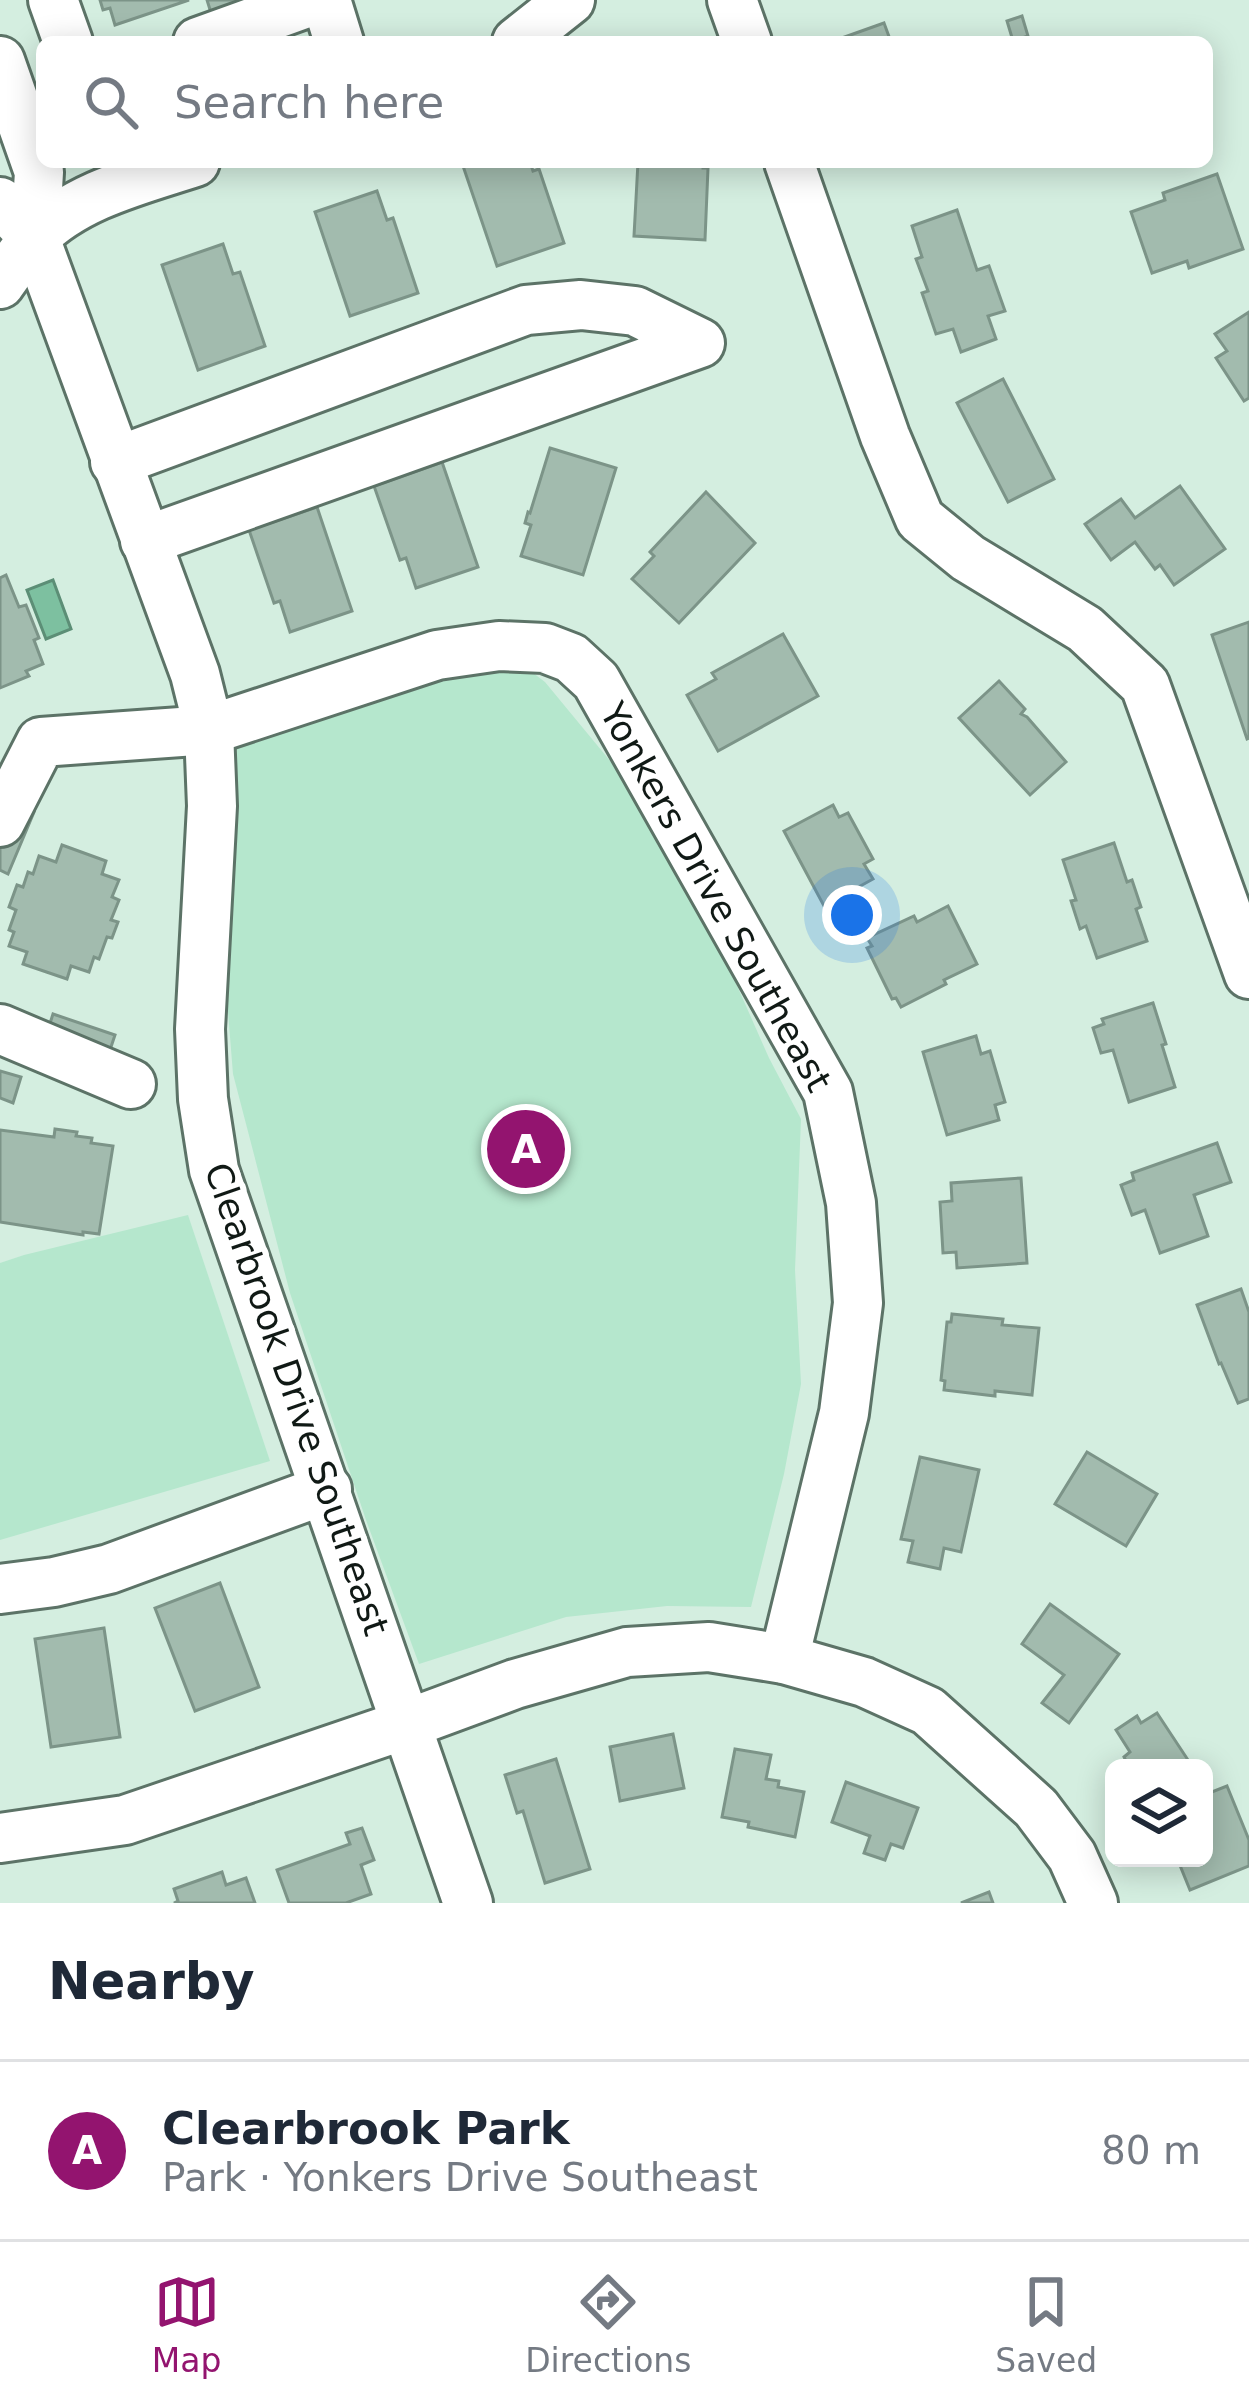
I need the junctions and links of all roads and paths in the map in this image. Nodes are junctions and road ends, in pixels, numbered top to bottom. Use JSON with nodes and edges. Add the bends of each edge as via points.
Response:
{"nodes":[{"id":1,"x":53,"y":0,"type":"edge"},
{"id":2,"x":315,"y":0,"type":"edge"},
{"id":3,"x":326,"y":0,"type":"edge"},
{"id":4,"x":570,"y":0,"type":"edge"},
{"id":5,"x":732,"y":0,"type":"edge"},
{"id":6,"x":66,"y":36,"type":"edge"},
{"id":7,"x":215,"y":36,"type":"edge"},
{"id":8,"x":337,"y":36,"type":"edge"},
{"id":9,"x":525,"y":36,"type":"edge"},
{"id":10,"x":745,"y":36,"type":"edge"},
{"id":11,"x":0,"y":61,"type":"edge"},
{"id":12,"x":36,"y":166,"type":"edge"},
{"id":13,"x":37,"y":168,"type":"edge"},
{"id":14,"x":177,"y":168,"type":"edge"},
{"id":15,"x":791,"y":168,"type":"edge"},
{"id":16,"x":0,"y":202,"type":"edge"},
{"id":17,"x":35,"y":238,"type":"junction"},
{"id":18,"x":0,"y":284,"type":"edge"},
{"id":19,"x":115,"y":462,"type":"junction"},
{"id":20,"x":145,"y":541,"type":"junction"},
{"id":21,"x":209,"y":730,"type":"junction"},
{"id":22,"x":0,"y":822,"type":"edge"},
{"id":23,"x":1249,"y":974,"type":"edge"},
{"id":24,"x":0,"y":1029,"type":"edge"},
{"id":25,"x":131,"y":1084,"type":"dead end"},
{"id":26,"x":327,"y":1490,"type":"junction"},
{"id":27,"x":0,"y":1589,"type":"edge"},
{"id":28,"x":784,"y":1659,"type":"junction"},
{"id":29,"x":407,"y":1724,"type":"junction"},
{"id":30,"x":0,"y":1838,"type":"edge"},
{"id":31,"x":468,"y":1903,"type":"edge"},
{"id":32,"x":1094,"y":1903,"type":"edge"}],
"edges":[{"from":1,"to":6,"type":"street"},
{"from":2,"to":7,"type":"street"},
{"from":3,"to":8,"type":"street"},
{"from":4,"to":9,"type":"street"},
{"from":5,"to":10,"type":"street"},
{"from":11,"to":12,"type":"street","name":"Clearbrook Drive Southeast"},
{"from":13,"to":17,"type":"street","name":"Clearbrook Drive Southeast"},
{"from":14,"to":17,"type":"street","via":[[114,189]]},
{"from":15,"to":23,"type":"street","via":[[920,519],[1084,629],[1145,685]]},
{"from":16,"to":17,"type":"street","name":"Clearbrook Drive Southeast"},
{"from":17,"to":18,"type":"street"},
{"from":17,"to":19,"type":"street","name":"Clearbrook Drive Southeast"},
{"from":19,"to":20,"type":"street","name":"Clearbrook Drive Southeast"},
{"from":19,"to":20,"type":"street","via":[[526,310],[635,311],[700,343]]},
{"from":20,"to":21,"type":"street","name":"Clearbrook Drive Southeast"},
{"from":21,"to":22,"type":"street","name":"Yonkers Drive Southeast","via":[[41,742]]},
{"from":21,"to":26,"type":"street","name":"Clearbrook Drive Southeast","via":[[203,1100],[214,1170]]},
{"from":21,"to":28,"type":"street","name":"Yonkers Drive Southeast","via":[[437,655],[499,646],[545,647],[596,681],[827,1092],[851,1203],[858,1303],[844,1413]]},
{"from":24,"to":25,"type":"street"},
{"from":26,"to":27,"type":"street","via":[[109,1569]]},
{"from":26,"to":29,"type":"street","name":"Clearbrook Drive Southeast"},
{"from":28,"to":29,"type":"street","via":[[709,1647],[627,1652]]},
{"from":28,"to":32,"type":"street","via":[[864,1682],[928,1712],[1036,1808]]},
{"from":29,"to":30,"type":"street","via":[[125,1820]]},
{"from":29,"to":31,"type":"street","name":"Clearbrook Drive Southeast"}]}
